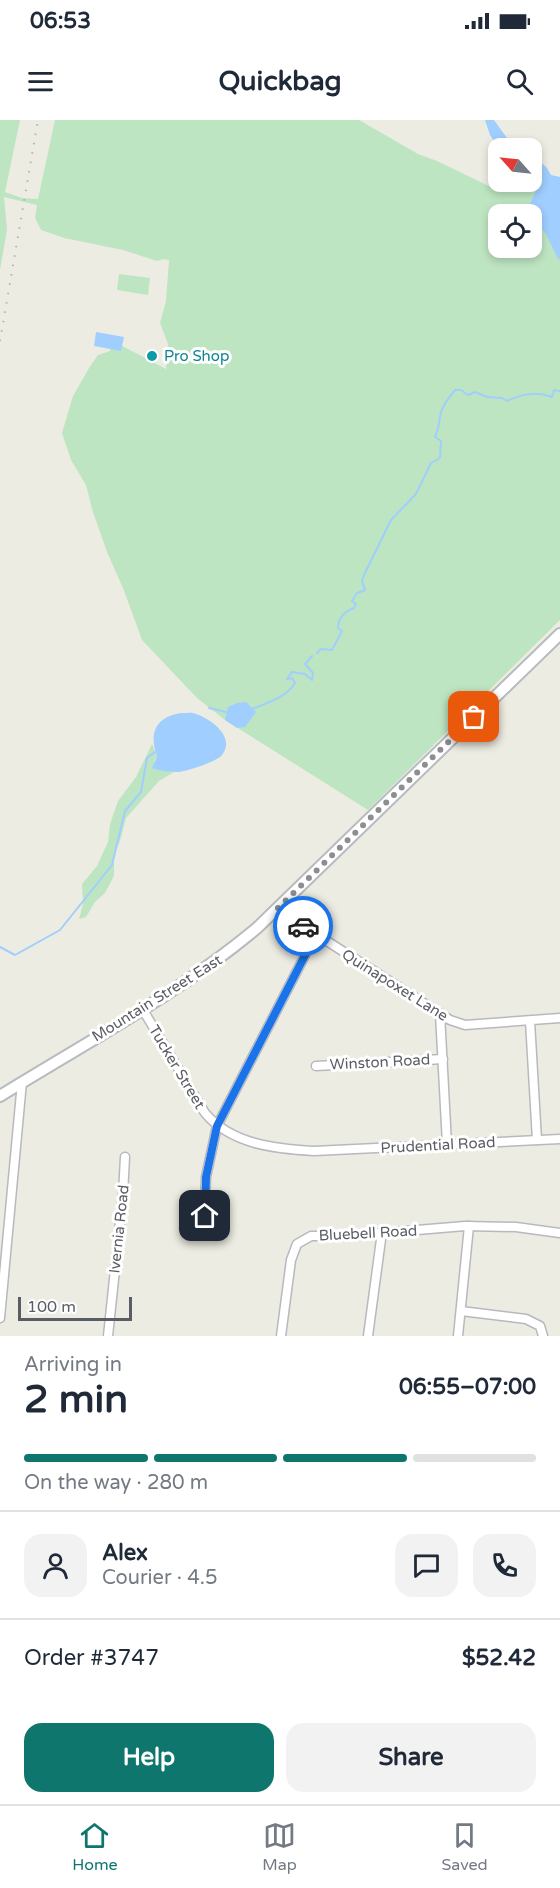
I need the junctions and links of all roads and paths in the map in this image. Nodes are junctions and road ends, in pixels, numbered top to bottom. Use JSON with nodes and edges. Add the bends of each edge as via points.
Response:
{"nodes":[{"id":1,"x":560,"y":634,"type":"edge"},
{"id":2,"x":277,"y":909,"type":"junction"},
{"id":3,"x":316,"y":934,"type":"junction"},
{"id":4,"x":143,"y":1010,"type":"junction"},
{"id":5,"x":440,"y":1014,"type":"junction"},
{"id":6,"x":560,"y":1018,"type":"edge"},
{"id":7,"x":530,"y":1021,"type":"junction"},
{"id":8,"x":443,"y":1059,"type":"junction"},
{"id":9,"x":316,"y":1066,"type":"dead end"},
{"id":10,"x":22,"y":1082,"type":"junction"},
{"id":11,"x":0,"y":1096,"type":"edge"},
{"id":12,"x":217,"y":1126,"type":"junction"},
{"id":13,"x":560,"y":1139,"type":"edge"},
{"id":14,"x":537,"y":1140,"type":"junction"},
{"id":15,"x":447,"y":1144,"type":"junction"},
{"id":16,"x":315,"y":1150,"type":"joint"},
{"id":17,"x":125,"y":1157,"type":"dead end"},
{"id":18,"x":204,"y":1224,"type":"dead end"},
{"id":19,"x":469,"y":1226,"type":"junction"},
{"id":20,"x":382,"y":1232,"type":"junction"},
{"id":21,"x":560,"y":1233,"type":"edge"},
{"id":22,"x":461,"y":1311,"type":"junction"},
{"id":23,"x":0,"y":1318,"type":"edge"},
{"id":24,"x":108,"y":1336,"type":"edge"},
{"id":25,"x":281,"y":1336,"type":"edge"},
{"id":26,"x":368,"y":1336,"type":"edge"},
{"id":27,"x":458,"y":1336,"type":"edge"},
{"id":28,"x":543,"y":1336,"type":"edge"}],
"edges":[{"from":1,"to":2,"type":"main road","name":"Mountain Street East"},
{"from":2,"to":3,"type":"street","name":"Quinapoxet Lane"},
{"from":2,"to":4,"type":"main road","name":"Mountain Street East","via":[[222,958]]},
{"from":3,"to":5,"type":"street","name":"Quinapoxet Lane"},
{"from":3,"to":12,"type":"street"},
{"from":4,"to":10,"type":"main road","name":"Mountain Street East"},
{"from":4,"to":12,"type":"street","name":"Tucker Street","via":[[205,1113]]},
{"from":5,"to":7,"type":"street","name":"Quinapoxet Lane","via":[[465,1025]]},
{"from":5,"to":8,"type":"street"},
{"from":6,"to":7,"type":"street","name":"Quinapoxet Lane"},
{"from":7,"to":14,"type":"street"},
{"from":8,"to":9,"type":"street","name":"Winston Road"},
{"from":8,"to":15,"type":"street"},
{"from":10,"to":11,"type":"main road","name":"Mountain Street East"},
{"from":10,"to":23,"type":"street"},
{"from":12,"to":16,"type":"street","name":"Tucker Street","via":[[246,1141]]},
{"from":12,"to":18,"type":"street","via":[[206,1177]]},
{"from":13,"to":14,"type":"street","name":"Prudential Road"},
{"from":14,"to":15,"type":"street","name":"Prudential Road"},
{"from":15,"to":16,"type":"street","name":"Prudential Road"},
{"from":17,"to":24,"type":"street","name":"Ivernia Road"},
{"from":19,"to":20,"type":"street","name":"Bluebell Road"},
{"from":19,"to":21,"type":"street","name":"Bluebell Road"},
{"from":19,"to":22,"type":"street"},
{"from":20,"to":25,"type":"street","name":"Bluebell Road","via":[[311,1236],[297,1244],[291,1260]]},
{"from":20,"to":26,"type":"street"},
{"from":22,"to":27,"type":"street"},
{"from":22,"to":28,"type":"street","via":[[529,1319],[540,1326]]}]}
